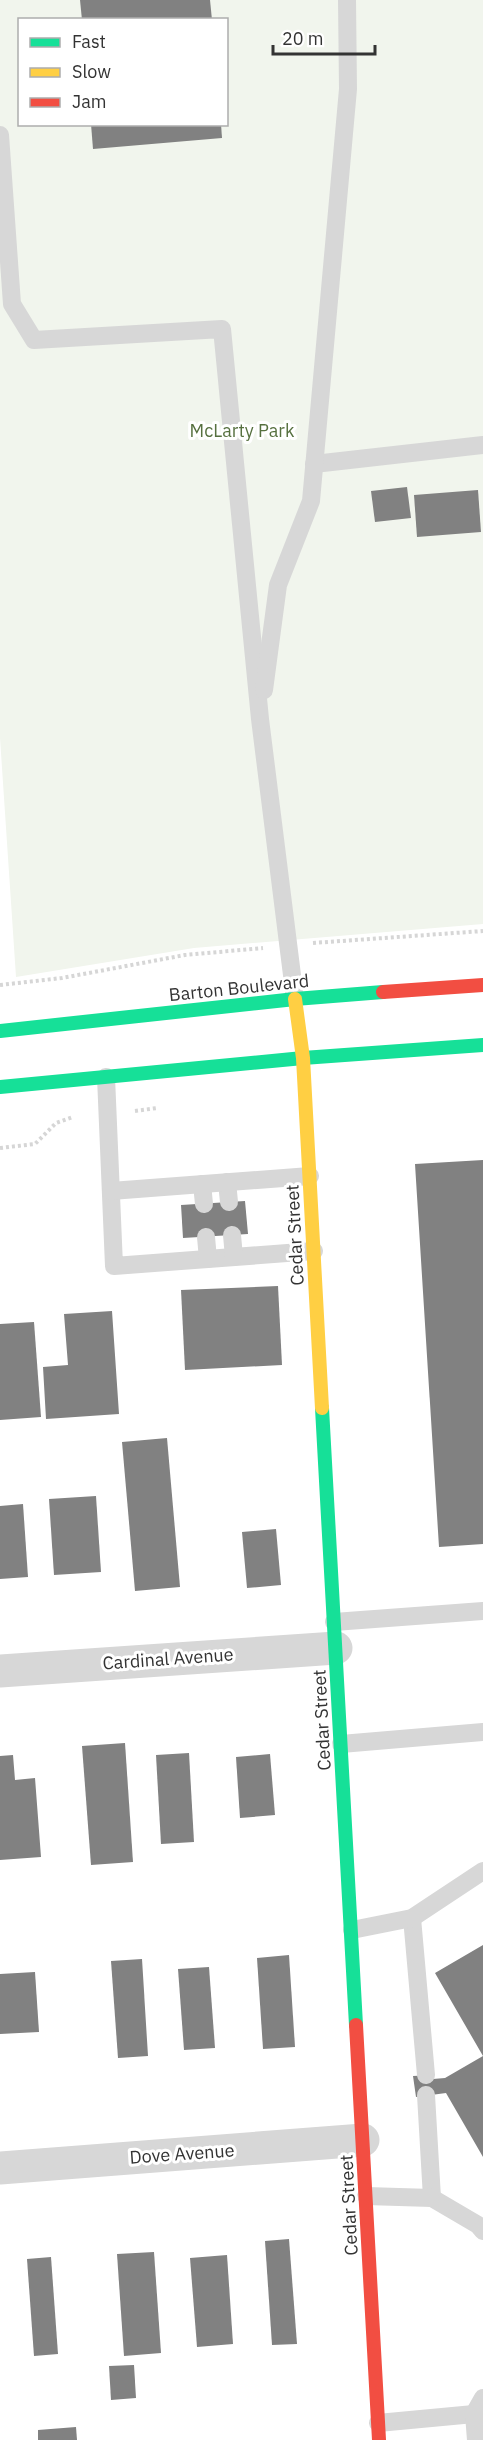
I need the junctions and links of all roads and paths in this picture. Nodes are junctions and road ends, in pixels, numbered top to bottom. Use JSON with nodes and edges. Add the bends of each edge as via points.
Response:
{"nodes":[{"id":1,"x":347,"y":0,"type":"edge"},
{"id":2,"x":0,"y":135,"type":"edge"},
{"id":3,"x":483,"y":445,"type":"edge"},
{"id":4,"x":314,"y":464,"type":"junction"},
{"id":5,"x":260,"y":719,"type":"junction"},
{"id":6,"x":483,"y":931,"type":"edge"},
{"id":7,"x":312,"y":943,"type":"dead end"},
{"id":8,"x":270,"y":947,"type":"dead end"},
{"id":9,"x":483,"y":985,"type":"edge"},
{"id":10,"x":0,"y":986,"type":"edge"},
{"id":11,"x":295,"y":999,"type":"junction"},
{"id":12,"x":0,"y":1031,"type":"edge"},
{"id":13,"x":483,"y":1045,"type":"edge"},
{"id":14,"x":303,"y":1058,"type":"junction"},
{"id":15,"x":106,"y":1077,"type":"junction"},
{"id":16,"x":0,"y":1087,"type":"edge"},
{"id":17,"x":71,"y":1117,"type":"dead end"},
{"id":18,"x":0,"y":1148,"type":"edge"},
{"id":19,"x":310,"y":1176,"type":"junction"},
{"id":20,"x":228,"y":1182,"type":"junction"},
{"id":21,"x":202,"y":1184,"type":"junction"},
{"id":22,"x":111,"y":1191,"type":"junction"},
{"id":23,"x":229,"y":1202,"type":"dead end"},
{"id":24,"x":204,"y":1203,"type":"dead end"},
{"id":25,"x":232,"y":1235,"type":"dead end"},
{"id":26,"x":206,"y":1237,"type":"dead end"},
{"id":27,"x":314,"y":1251,"type":"junction"},
{"id":28,"x":234,"y":1257,"type":"junction"},
{"id":29,"x":208,"y":1258,"type":"junction"},
{"id":30,"x":483,"y":1611,"type":"edge"},
{"id":31,"x":335,"y":1635,"type":"junction"},
{"id":32,"x":0,"y":1671,"type":"edge"},
{"id":33,"x":483,"y":1732,"type":"edge"},
{"id":34,"x":341,"y":1743,"type":"junction"},
{"id":35,"x":483,"y":1871,"type":"edge"},
{"id":36,"x":412,"y":1918,"type":"junction"},
{"id":37,"x":352,"y":1930,"type":"junction"},
{"id":38,"x":426,"y":2075,"type":"dead end"},
{"id":39,"x":426,"y":2095,"type":"dead end"},
{"id":40,"x":363,"y":2140,"type":"junction"},
{"id":41,"x":0,"y":2168,"type":"edge"},
{"id":42,"x":366,"y":2196,"type":"junction"},
{"id":43,"x":432,"y":2198,"type":"junction"},
{"id":44,"x":483,"y":2231,"type":"edge"},
{"id":45,"x":479,"y":2406,"type":"edge"},
{"id":46,"x":378,"y":2431,"type":"edge"},
{"id":47,"x":476,"y":2440,"type":"edge"}],
"edges":[{"from":1,"to":4,"type":"lane","via":[[348,88]]},
{"from":2,"to":5,"type":"lane","via":[[12,304],[34,340],[222,329]]},
{"from":3,"to":4,"type":"lane"},
{"from":4,"to":5,"type":"lane","via":[[311,501],[278,585]]},
{"from":5,"to":11,"type":"lane"},
{"from":6,"to":7,"type":"path"},
{"from":8,"to":10,"type":"path","via":[[185,955]]},
{"from":9,"to":11,"type":"street","name":"Barton Boulevard"},
{"from":11,"to":12,"type":"street","name":"Barton Boulevard"},
{"from":11,"to":14,"type":"street","name":"Cedar Street"},
{"from":13,"to":14,"type":"street"},
{"from":14,"to":15,"type":"street"},
{"from":14,"to":19,"type":"street","name":"Cedar Street"},
{"from":15,"to":16,"type":"street"},
{"from":15,"to":22,"type":"lane"},
{"from":17,"to":18,"type":"path","via":[[56,1123],[35,1144]]},
{"from":19,"to":20,"type":"lane"},
{"from":19,"to":27,"type":"street","name":"Cedar Street"},
{"from":20,"to":21,"type":"lane"},
{"from":20,"to":23,"type":"lane"},
{"from":21,"to":22,"type":"lane"},
{"from":21,"to":24,"type":"lane"},
{"from":22,"to":29,"type":"lane","via":[[114,1266]]},
{"from":25,"to":28,"type":"lane"},
{"from":26,"to":29,"type":"lane"},
{"from":27,"to":28,"type":"lane"},
{"from":27,"to":31,"type":"street","name":"Cedar Street"},
{"from":28,"to":29,"type":"lane"},
{"from":30,"to":31,"type":"lane"},
{"from":31,"to":32,"type":"street","name":"Cardinal Avenue"},
{"from":31,"to":34,"type":"street","name":"Cedar Street"},
{"from":33,"to":34,"type":"lane"},
{"from":34,"to":37,"type":"street","name":"Cedar Street"},
{"from":35,"to":36,"type":"lane"},
{"from":36,"to":37,"type":"lane"},
{"from":36,"to":38,"type":"lane"},
{"from":37,"to":40,"type":"street","name":"Cedar Street"},
{"from":39,"to":43,"type":"lane"},
{"from":40,"to":41,"type":"street","name":"Dove Avenue"},
{"from":40,"to":42,"type":"street","name":"Cedar Street"},
{"from":42,"to":43,"type":"lane"},
{"from":42,"to":46,"type":"street","name":"Cedar Street"},
{"from":43,"to":44,"type":"lane"},
{"from":45,"to":46,"type":"lane"},
{"from":45,"to":47,"type":"lane"}]}
